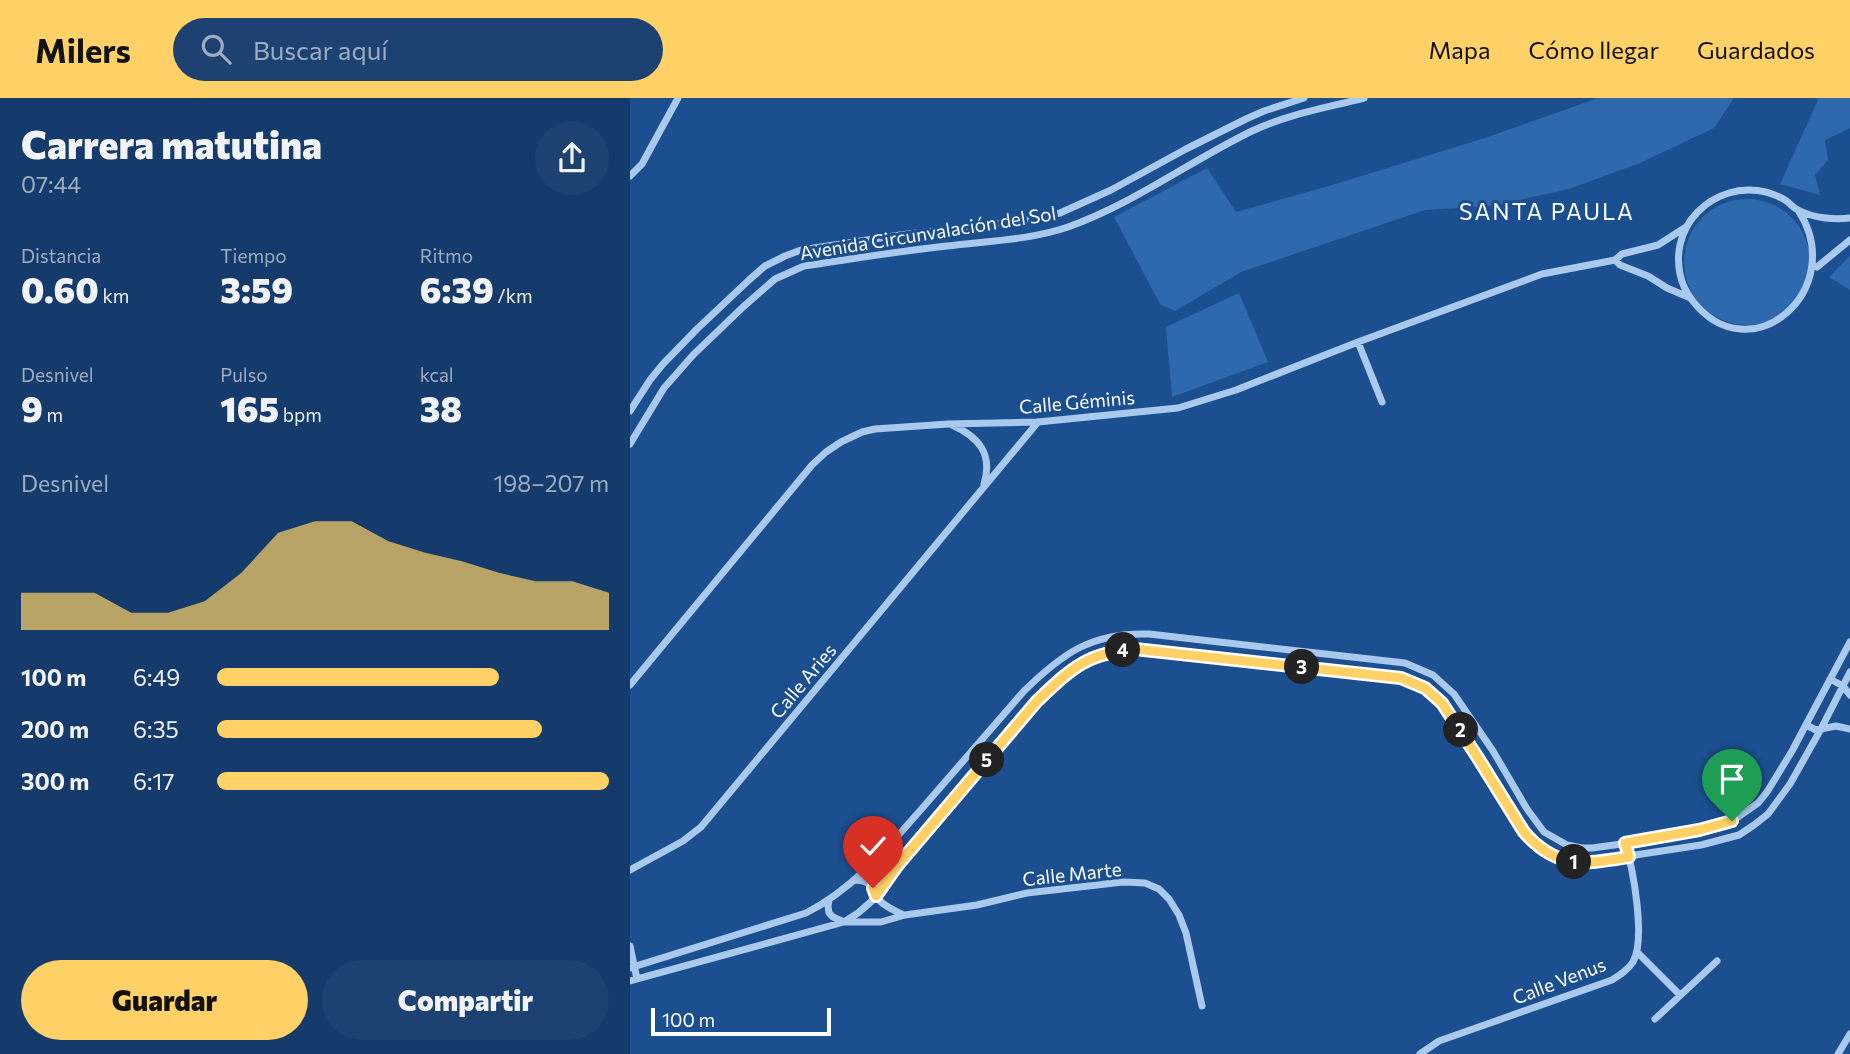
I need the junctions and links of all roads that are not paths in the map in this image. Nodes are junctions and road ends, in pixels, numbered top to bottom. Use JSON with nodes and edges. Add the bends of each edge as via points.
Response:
{"nodes":[{"id":1,"x":678,"y":98,"type":"edge"},
{"id":2,"x":1304,"y":98,"type":"edge"},
{"id":3,"x":1364,"y":98,"type":"edge"},
{"id":4,"x":630,"y":176,"type":"edge"},
{"id":5,"x":1798,"y":210,"type":"junction"},
{"id":6,"x":1850,"y":218,"type":"edge"},
{"id":7,"x":1686,"y":227,"type":"junction"},
{"id":8,"x":1850,"y":240,"type":"edge"},
{"id":9,"x":1615,"y":260,"type":"junction"},
{"id":10,"x":1818,"y":267,"type":"junction"},
{"id":11,"x":1689,"y":297,"type":"junction"},
{"id":12,"x":1358,"y":342,"type":"junction"},
{"id":13,"x":1382,"y":402,"type":"dead end"},
{"id":14,"x":630,"y":411,"type":"edge"},
{"id":15,"x":1038,"y":422,"type":"junction"},
{"id":16,"x":948,"y":424,"type":"junction"},
{"id":17,"x":630,"y":444,"type":"edge"},
{"id":18,"x":981,"y":490,"type":"junction"},
{"id":19,"x":1850,"y":642,"type":"edge"},
{"id":20,"x":1850,"y":672,"type":"edge"},
{"id":21,"x":1830,"y":679,"type":"junction"},
{"id":22,"x":630,"y":685,"type":"edge"},
{"id":23,"x":1843,"y":685,"type":"junction"},
{"id":24,"x":1850,"y":695,"type":"edge"},
{"id":25,"x":1806,"y":725,"type":"junction"},
{"id":26,"x":1821,"y":729,"type":"junction"},
{"id":27,"x":1850,"y":729,"type":"edge"},
{"id":28,"x":1625,"y":843,"type":"junction"},
{"id":29,"x":1629,"y":857,"type":"junction"},
{"id":30,"x":630,"y":870,"type":"edge"},
{"id":31,"x":855,"y":880,"type":"junction"},
{"id":32,"x":876,"y":896,"type":"junction"},
{"id":33,"x":829,"y":900,"type":"junction"},
{"id":34,"x":905,"y":915,"type":"junction"},
{"id":35,"x":844,"y":922,"type":"junction"},
{"id":36,"x":630,"y":946,"type":"edge"},
{"id":37,"x":1637,"y":952,"type":"junction"},
{"id":38,"x":1717,"y":961,"type":"dead end"},
{"id":39,"x":632,"y":968,"type":"edge"},
{"id":40,"x":634,"y":980,"type":"edge"},
{"id":41,"x":1680,"y":995,"type":"junction"},
{"id":42,"x":1202,"y":1006,"type":"dead end"},
{"id":43,"x":1655,"y":1019,"type":"dead end"},
{"id":44,"x":1850,"y":1034,"type":"edge"},
{"id":45,"x":1420,"y":1054,"type":"edge"},
{"id":46,"x":1838,"y":1054,"type":"edge"}],
"edges":[{"from":1,"to":4,"type":"street","via":[[642,164]]},
{"from":2,"to":14,"type":"street","name":"Avenida Circunvalación del Sol","via":[[1246,118],[1060,213],[785,256],[765,266],[704,321],[663,364]]},
{"from":3,"to":17,"type":"street","name":"Avenida Circunvalación del Sol","via":[[1268,124],[1065,228],[791,270],[760,291],[693,355],[664,388]]},
{"from":5,"to":6,"type":"street","name":"Calle Géminis","via":[[1826,218]]},
{"from":5,"to":7,"type":"street","name":"Calle Géminis","via":[[1774,194],[1745,190],[1724,194],[1705,205]]},
{"from":5,"to":10,"type":"street","via":[[1812,231]]},
{"from":7,"to":9,"type":"street","name":"Calle Géminis","via":[[1658,245]]},
{"from":7,"to":11,"type":"street","via":[[1678,257]]},
{"from":8,"to":10,"type":"street"},
{"from":9,"to":11,"type":"street"},
{"from":9,"to":12,"type":"street","name":"Calle Géminis","via":[[1542,274]]},
{"from":10,"to":11,"type":"street","via":[[1800,306],[1763,327],[1721,324]]},
{"from":12,"to":13,"type":"street"},
{"from":12,"to":15,"type":"street","name":"Calle Géminis","via":[[1178,408]]},
{"from":15,"to":16,"type":"street","name":"Calle Géminis"},
{"from":15,"to":18,"type":"street","name":"Calle Aries"},
{"from":16,"to":18,"type":"street","via":[[968,433],[985,452],[987,468]]},
{"from":16,"to":22,"type":"street","name":"Calle Géminis","via":[[875,429],[826,452]]},
{"from":18,"to":30,"type":"street","name":"Calle Aries","via":[[701,827]]},
{"from":19,"to":21,"type":"street"},
{"from":20,"to":23,"type":"street"},
{"from":21,"to":23,"type":"street"},
{"from":21,"to":25,"type":"street"},
{"from":23,"to":24,"type":"street"},
{"from":23,"to":26,"type":"street"},
{"from":25,"to":26,"type":"street"},
{"from":25,"to":28,"type":"street","via":[[1767,792],[1745,813],[1719,826]]},
{"from":26,"to":27,"type":"street"},
{"from":26,"to":29,"type":"street","via":[[1779,801],[1754,825],[1723,840]]},
{"from":28,"to":29,"type":"street"},
{"from":28,"to":31,"type":"street","via":[[1582,848],[1544,832],[1459,700],[1444,683],[1405,663],[1133,634],[1082,646],[1040,675]]},
{"from":29,"to":32,"type":"street","via":[[1583,863],[1561,859],[1537,846],[1442,703],[1413,682],[1135,649],[1089,659],[1037,701]]},
{"from":29,"to":37,"type":"street","via":[[1638,919]]},
{"from":31,"to":32,"type":"street","via":[[869,884]]},
{"from":31,"to":33,"type":"street"},
{"from":32,"to":34,"type":"street"},
{"from":32,"to":35,"type":"street"},
{"from":33,"to":35,"type":"street","via":[[829,913]]},
{"from":33,"to":39,"type":"street","via":[[806,913]]},
{"from":34,"to":35,"type":"street","name":"Calle Marte","via":[[881,922]]},
{"from":34,"to":42,"type":"street","name":"Calle Marte","via":[[1027,893],[1145,883],[1159,889],[1179,915]]},
{"from":35,"to":40,"type":"street"},
{"from":36,"to":39,"type":"street"},
{"from":37,"to":41,"type":"street"},
{"from":37,"to":45,"type":"street","name":"Calle Venus","via":[[1625,971],[1612,980],[1439,1041]]},
{"from":38,"to":41,"type":"street"},
{"from":39,"to":40,"type":"street"},
{"from":41,"to":43,"type":"street"},
{"from":44,"to":46,"type":"street"}]}
